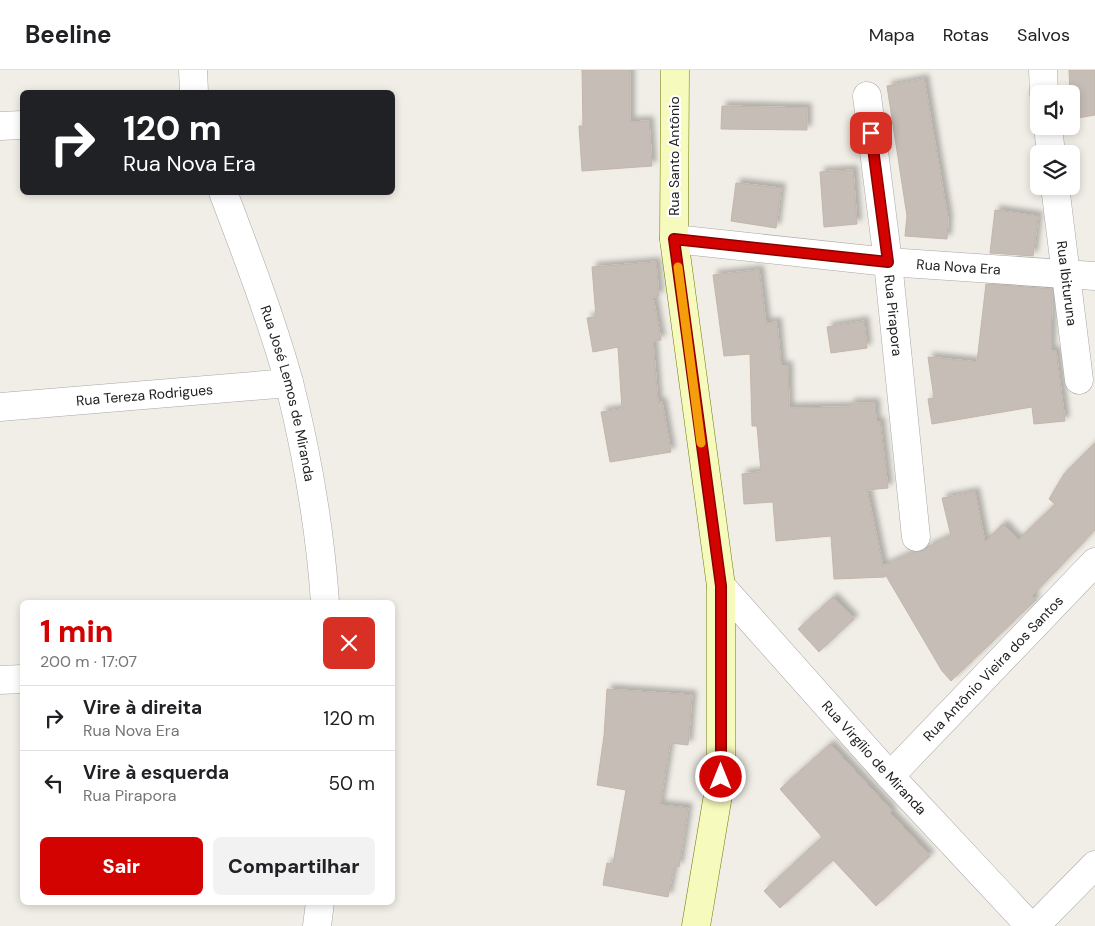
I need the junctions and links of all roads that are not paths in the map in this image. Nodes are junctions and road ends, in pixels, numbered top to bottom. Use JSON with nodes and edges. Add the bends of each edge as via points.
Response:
{"nodes":[{"id":1,"x":193,"y":70,"type":"edge"},
{"id":2,"x":675,"y":70,"type":"edge"},
{"id":3,"x":1043,"y":70,"type":"edge"},
{"id":4,"x":1044,"y":85,"type":"edge"},
{"id":5,"x":194,"y":90,"type":"edge"},
{"id":6,"x":867,"y":96,"type":"dead end"},
{"id":7,"x":20,"y":125,"type":"edge"},
{"id":8,"x":0,"y":126,"type":"edge"},
{"id":9,"x":224,"y":195,"type":"edge"},
{"id":10,"x":1056,"y":195,"type":"edge"},
{"id":11,"x":674,"y":239,"type":"junction"},
{"id":12,"x":888,"y":262,"type":"junction"},
{"id":13,"x":1066,"y":274,"type":"junction"},
{"id":14,"x":1095,"y":276,"type":"edge"},
{"id":15,"x":1079,"y":380,"type":"dead end"},
{"id":16,"x":289,"y":383,"type":"junction"},
{"id":17,"x":0,"y":407,"type":"edge"},
{"id":18,"x":916,"y":536,"type":"dead end"},
{"id":19,"x":1095,"y":562,"type":"edge"},
{"id":20,"x":721,"y":586,"type":"junction"},
{"id":21,"x":325,"y":600,"type":"edge"},
{"id":22,"x":20,"y":679,"type":"edge"},
{"id":23,"x":0,"y":680,"type":"edge"},
{"id":24,"x":890,"y":776,"type":"junction"},
{"id":25,"x":1095,"y":865,"type":"edge"},
{"id":26,"x":320,"y":905,"type":"edge"},
{"id":27,"x":317,"y":926,"type":"edge"},
{"id":28,"x":696,"y":926,"type":"edge"},
{"id":29,"x":1030,"y":926,"type":"edge"},
{"id":30,"x":1035,"y":926,"type":"edge"}],
"edges":[{"from":1,"to":5,"type":"street"},
{"from":2,"to":11,"type":"street","name":"Rua Santo Antônio"},
{"from":3,"to":4,"type":"street"},
{"from":6,"to":12,"type":"street","name":"Rua Pirapora"},
{"from":7,"to":8,"type":"street"},
{"from":9,"to":16,"type":"street","name":"Rua José Lemos de Miranda","via":[[268,313]]},
{"from":10,"to":13,"type":"street","name":"Rua Ibituruna"},
{"from":11,"to":12,"type":"street","name":"Rua Nova Era"},
{"from":11,"to":20,"type":"street","name":"Rua Santo Antônio"},
{"from":12,"to":13,"type":"street","name":"Rua Nova Era"},
{"from":12,"to":18,"type":"street","name":"Rua Pirapora"},
{"from":13,"to":14,"type":"street","name":"Rua Nova Era"},
{"from":13,"to":15,"type":"street","name":"Rua Ibituruna"},
{"from":16,"to":17,"type":"street","name":"Rua Tereza Rodrigues"},
{"from":16,"to":21,"type":"street","name":"Rua José Lemos de Miranda","via":[[314,506]]},
{"from":19,"to":24,"type":"street","name":"Rua Antônio Vieira dos Santos"},
{"from":20,"to":24,"type":"street","name":"Rua Virgílio de Miranda"},
{"from":20,"to":28,"type":"street","name":"Rua Santo Antônio","via":[[721,777]]},
{"from":22,"to":23,"type":"street"},
{"from":24,"to":29,"type":"street","name":"Rua Virgílio de Miranda"},
{"from":25,"to":30,"type":"street"},
{"from":26,"to":27,"type":"street"}]}
